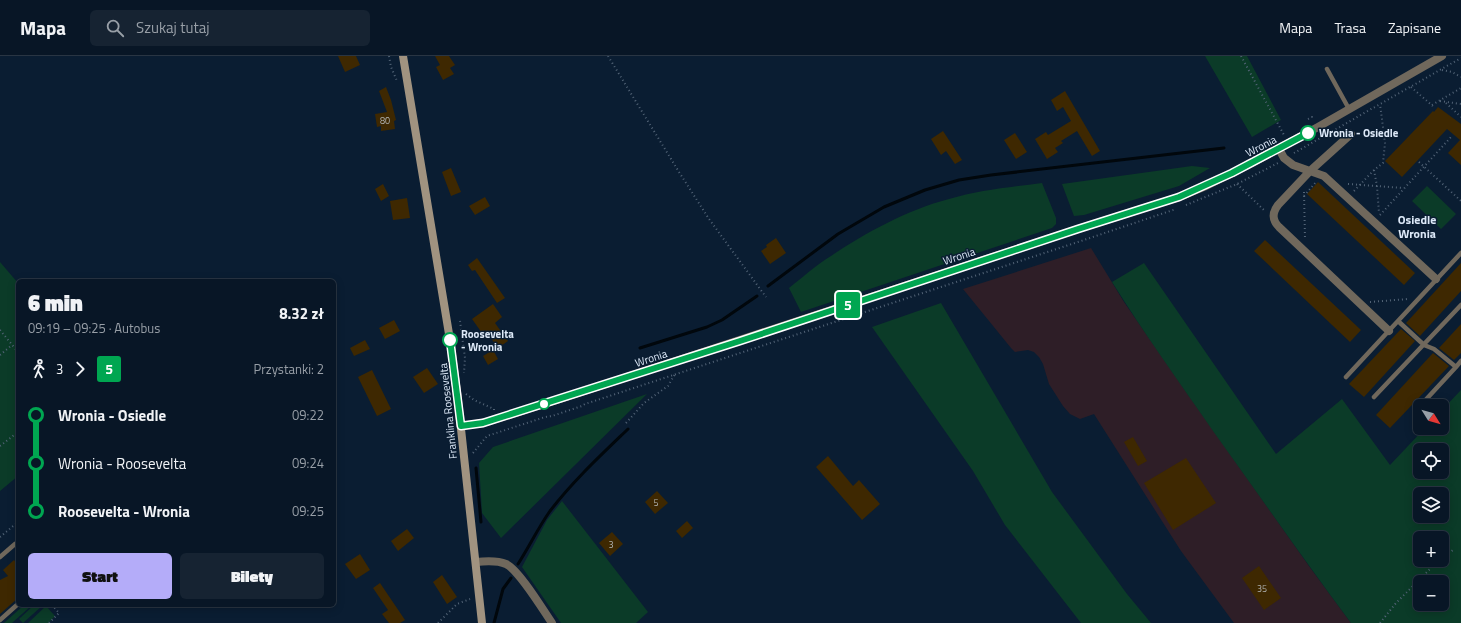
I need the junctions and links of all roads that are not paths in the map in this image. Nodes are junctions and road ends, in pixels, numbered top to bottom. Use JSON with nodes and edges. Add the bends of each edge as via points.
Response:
{"nodes":[{"id":1,"x":403,"y":56,"type":"edge"},
{"id":2,"x":1442,"y":56,"type":"edge"},
{"id":3,"x":1327,"y":69,"type":"dead end"},
{"id":4,"x":1349,"y":109,"type":"junction"},
{"id":5,"x":1351,"y":134,"type":"dead end"},
{"id":6,"x":1279,"y":149,"type":"junction"},
{"id":7,"x":1310,"y":171,"type":"junction"},
{"id":8,"x":1461,"y":253,"type":"edge"},
{"id":9,"x":1436,"y":280,"type":"junction"},
{"id":10,"x":1461,"y":305,"type":"edge"},
{"id":11,"x":1398,"y":321,"type":"junction"},
{"id":12,"x":1389,"y":330,"type":"junction"},
{"id":13,"x":1424,"y":345,"type":"junction"},
{"id":14,"x":1461,"y":361,"type":"edge"},
{"id":15,"x":1456,"y":367,"type":"junction"},
{"id":16,"x":1346,"y":377,"type":"dead end"},
{"id":17,"x":1374,"y":397,"type":"dead end"},
{"id":18,"x":1426,"y":399,"type":"edge"},
{"id":19,"x":461,"y":426,"type":"junction"},
{"id":20,"x":15,"y":544,"type":"dead end"},
{"id":21,"x":0,"y":557,"type":"edge"},
{"id":22,"x":476,"y":562,"type":"junction"},
{"id":23,"x":16,"y":606,"type":"edge"},
{"id":24,"x":0,"y":620,"type":"edge"},
{"id":25,"x":482,"y":623,"type":"edge"},
{"id":26,"x":552,"y":623,"type":"edge"}],
"edges":[{"from":1,"to":19,"type":"street","name":"Franklina Roosevelta","via":[[450,340]]},
{"from":2,"to":4,"type":"street","name":"Wronia"},
{"from":3,"to":4,"type":"lane"},
{"from":4,"to":6,"type":"street","name":"Wronia"},
{"from":5,"to":7,"type":"street"},
{"from":6,"to":7,"type":"street","via":[[1288,162]]},
{"from":6,"to":19,"type":"street","name":"Wronia","via":[[1179,197],[563,398],[483,423]]},
{"from":7,"to":9,"type":"street","via":[[1324,176]]},
{"from":7,"to":12,"type":"street","via":[[1278,205],[1274,219],[1279,227]]},
{"from":8,"to":9,"type":"lane"},
{"from":9,"to":11,"type":"lane"},
{"from":10,"to":13,"type":"lane"},
{"from":11,"to":12,"type":"lane"},
{"from":11,"to":13,"type":"lane"},
{"from":12,"to":16,"type":"lane"},
{"from":13,"to":15,"type":"lane","via":[[1434,349]]},
{"from":13,"to":17,"type":"lane"},
{"from":14,"to":15,"type":"lane"},
{"from":15,"to":18,"type":"lane"},
{"from":19,"to":22,"type":"street","name":"Franklina Roosevelta"},
{"from":20,"to":21,"type":"lane"},
{"from":22,"to":25,"type":"street","name":"Franklina Roosevelta"},
{"from":22,"to":26,"type":"street","via":[[508,565]]},
{"from":23,"to":24,"type":"lane"}]}
